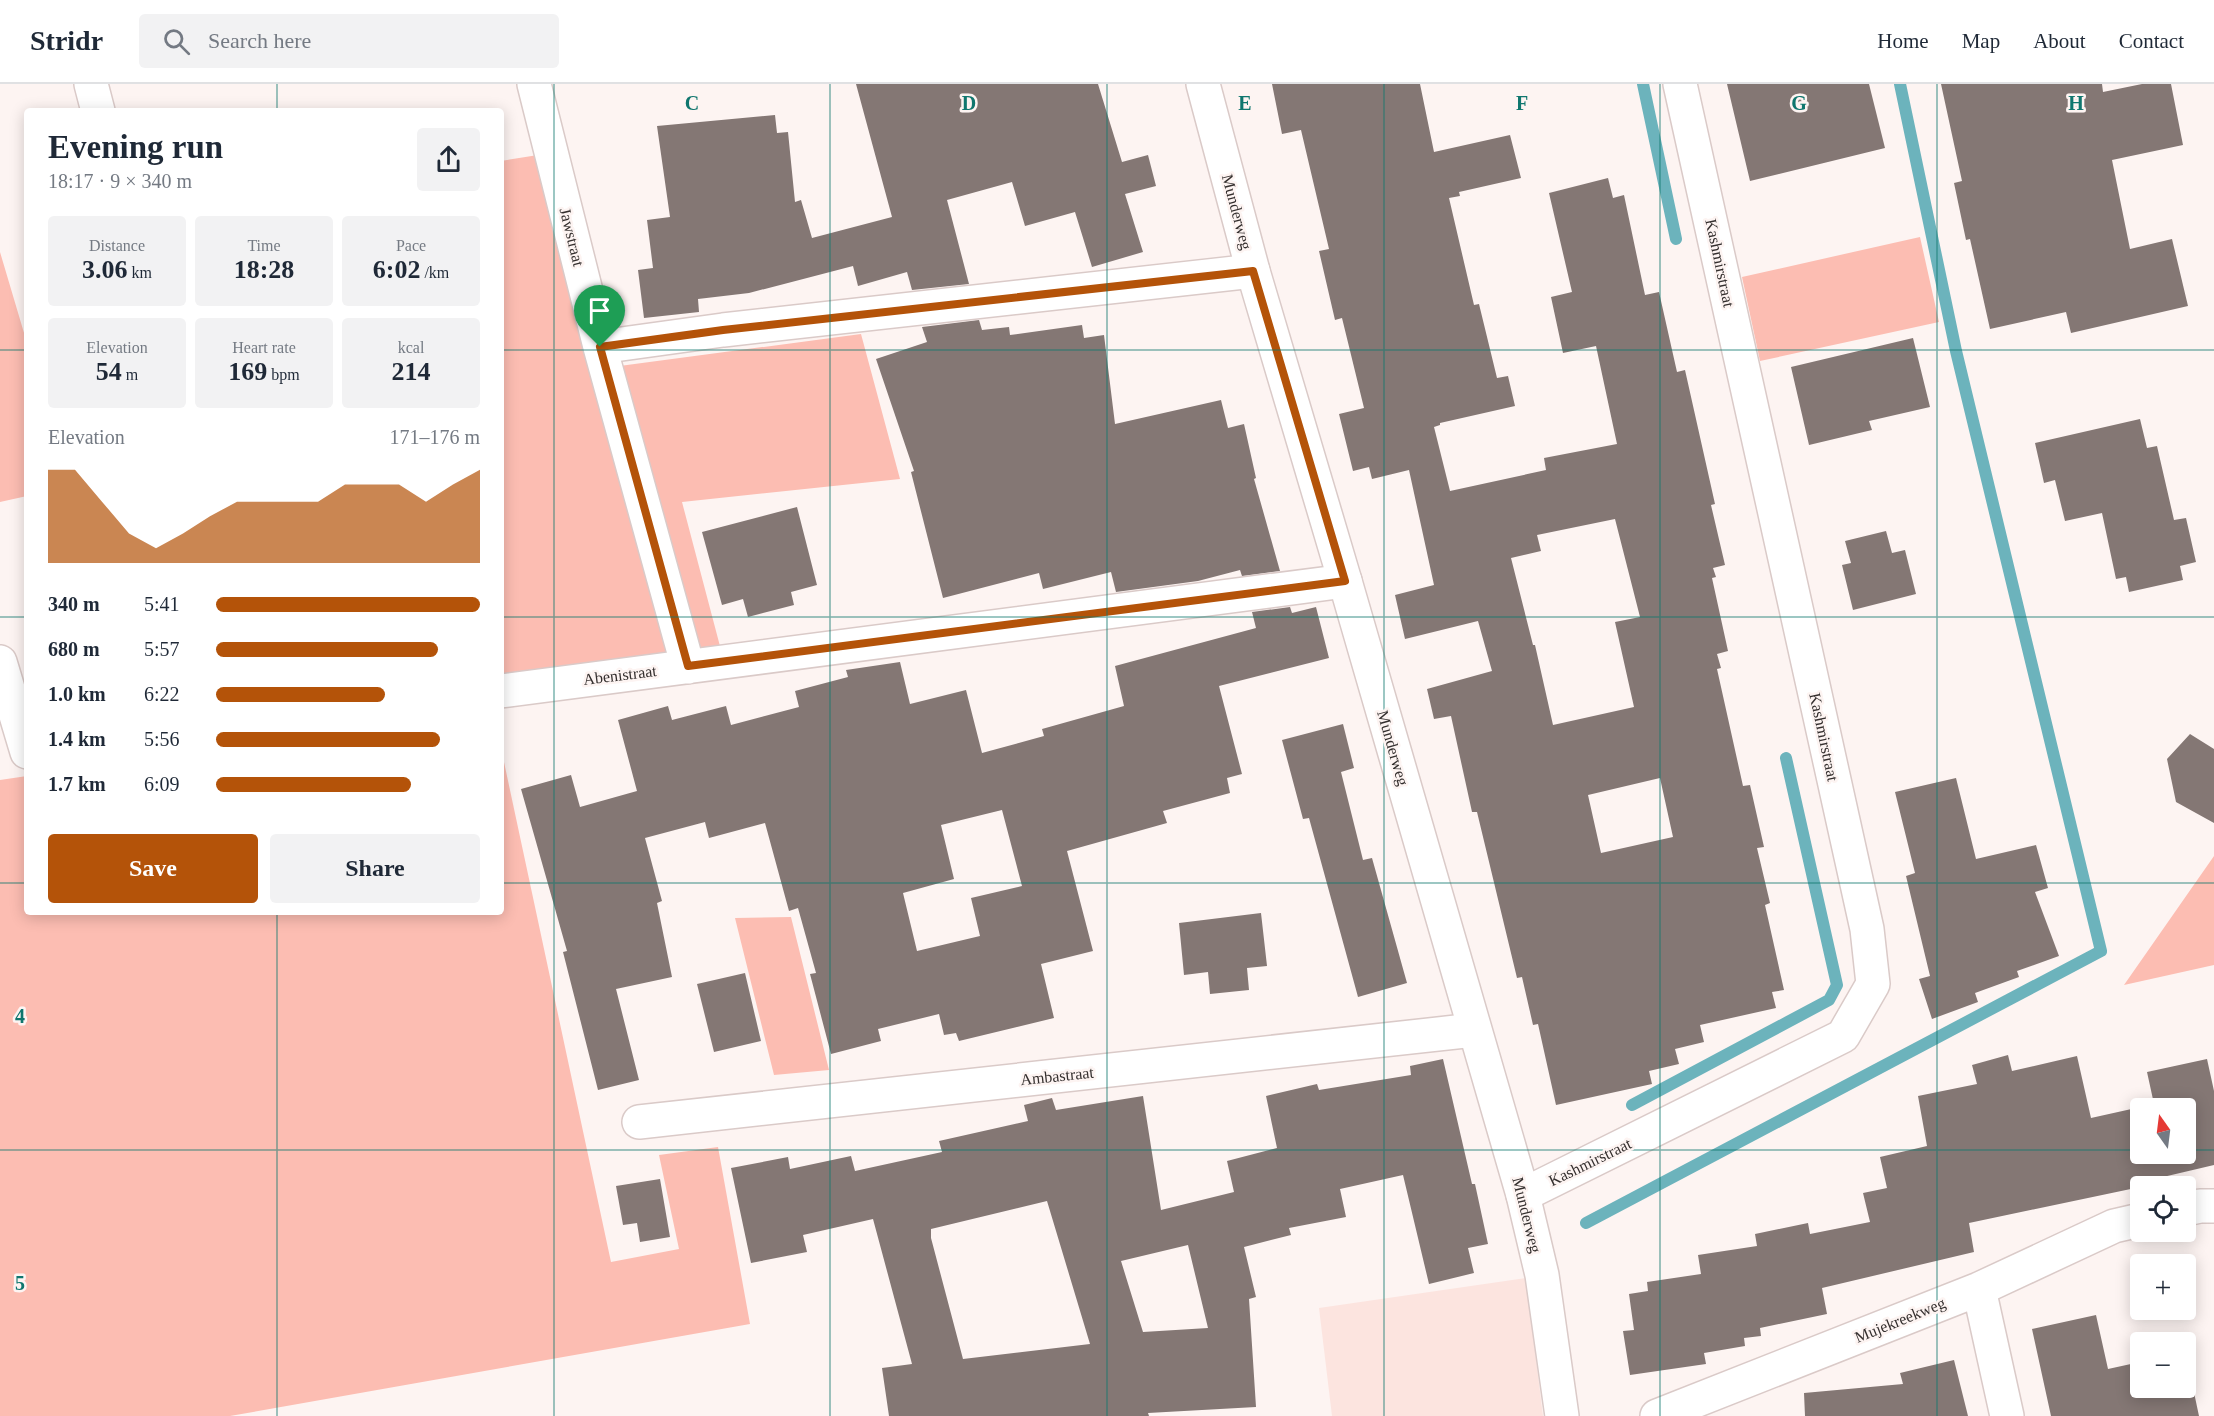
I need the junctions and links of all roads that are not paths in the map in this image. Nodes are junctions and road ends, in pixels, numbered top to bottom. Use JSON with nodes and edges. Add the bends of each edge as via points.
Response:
{"nodes":[{"id":1,"x":91,"y":84,"type":"edge"},
{"id":2,"x":534,"y":84,"type":"edge"},
{"id":3,"x":1203,"y":84,"type":"edge"},
{"id":4,"x":1680,"y":84,"type":"edge"},
{"id":5,"x":97,"y":108,"type":"edge"},
{"id":6,"x":1253,"y":271,"type":"junction"},
{"id":7,"x":600,"y":347,"type":"junction"},
{"id":8,"x":1345,"y":581,"type":"junction"},
{"id":9,"x":0,"y":662,"type":"edge"},
{"id":10,"x":688,"y":666,"type":"junction"},
{"id":11,"x":504,"y":691,"type":"edge"},
{"id":12,"x":24,"y":742,"type":"edge"},
{"id":13,"x":24,"y":752,"type":"edge"},
{"id":14,"x":0,"y":756,"type":"edge"},
{"id":15,"x":1474,"y":1030,"type":"junction"},
{"id":16,"x":639,"y":1122,"type":"dead end"},
{"id":17,"x":1523,"y":1195,"type":"junction"},
{"id":18,"x":2214,"y":1206,"type":"edge"},
{"id":19,"x":2196,"y":1207,"type":"edge"},
{"id":20,"x":2130,"y":1222,"type":"edge"},
{"id":21,"x":1978,"y":1289,"type":"junction"},
{"id":22,"x":1562,"y":1416,"type":"edge"},
{"id":23,"x":1657,"y":1416,"type":"edge"},
{"id":24,"x":2007,"y":1416,"type":"edge"}],
"edges":[{"from":1,"to":5,"type":"street"},
{"from":2,"to":7,"type":"street","name":"Jawstraat"},
{"from":3,"to":6,"type":"street","name":"Munderweg"},
{"from":4,"to":17,"type":"street","name":"Kashmirstraat","via":[[1867,929],[1873,984],[1843,1036]]},
{"from":6,"to":7,"type":"street"},
{"from":6,"to":8,"type":"street","name":"Munderweg"},
{"from":7,"to":10,"type":"street","name":"Jawstraat"},
{"from":8,"to":10,"type":"street","name":"Abenistraat"},
{"from":8,"to":15,"type":"street","name":"Munderweg"},
{"from":9,"to":12,"type":"street"},
{"from":10,"to":11,"type":"street","name":"Abenistraat"},
{"from":13,"to":14,"type":"street"},
{"from":15,"to":16,"type":"street","name":"Ambastraat"},
{"from":15,"to":17,"type":"street","name":"Munderweg"},
{"from":17,"to":22,"type":"street","name":"Munderweg","via":[[1542,1275]]},
{"from":18,"to":19,"type":"street"},
{"from":20,"to":21,"type":"street","name":"Mujekreekweg","via":[[2114,1226]]},
{"from":21,"to":23,"type":"street","name":"Mujekreekweg"},
{"from":21,"to":24,"type":"street"}]}
